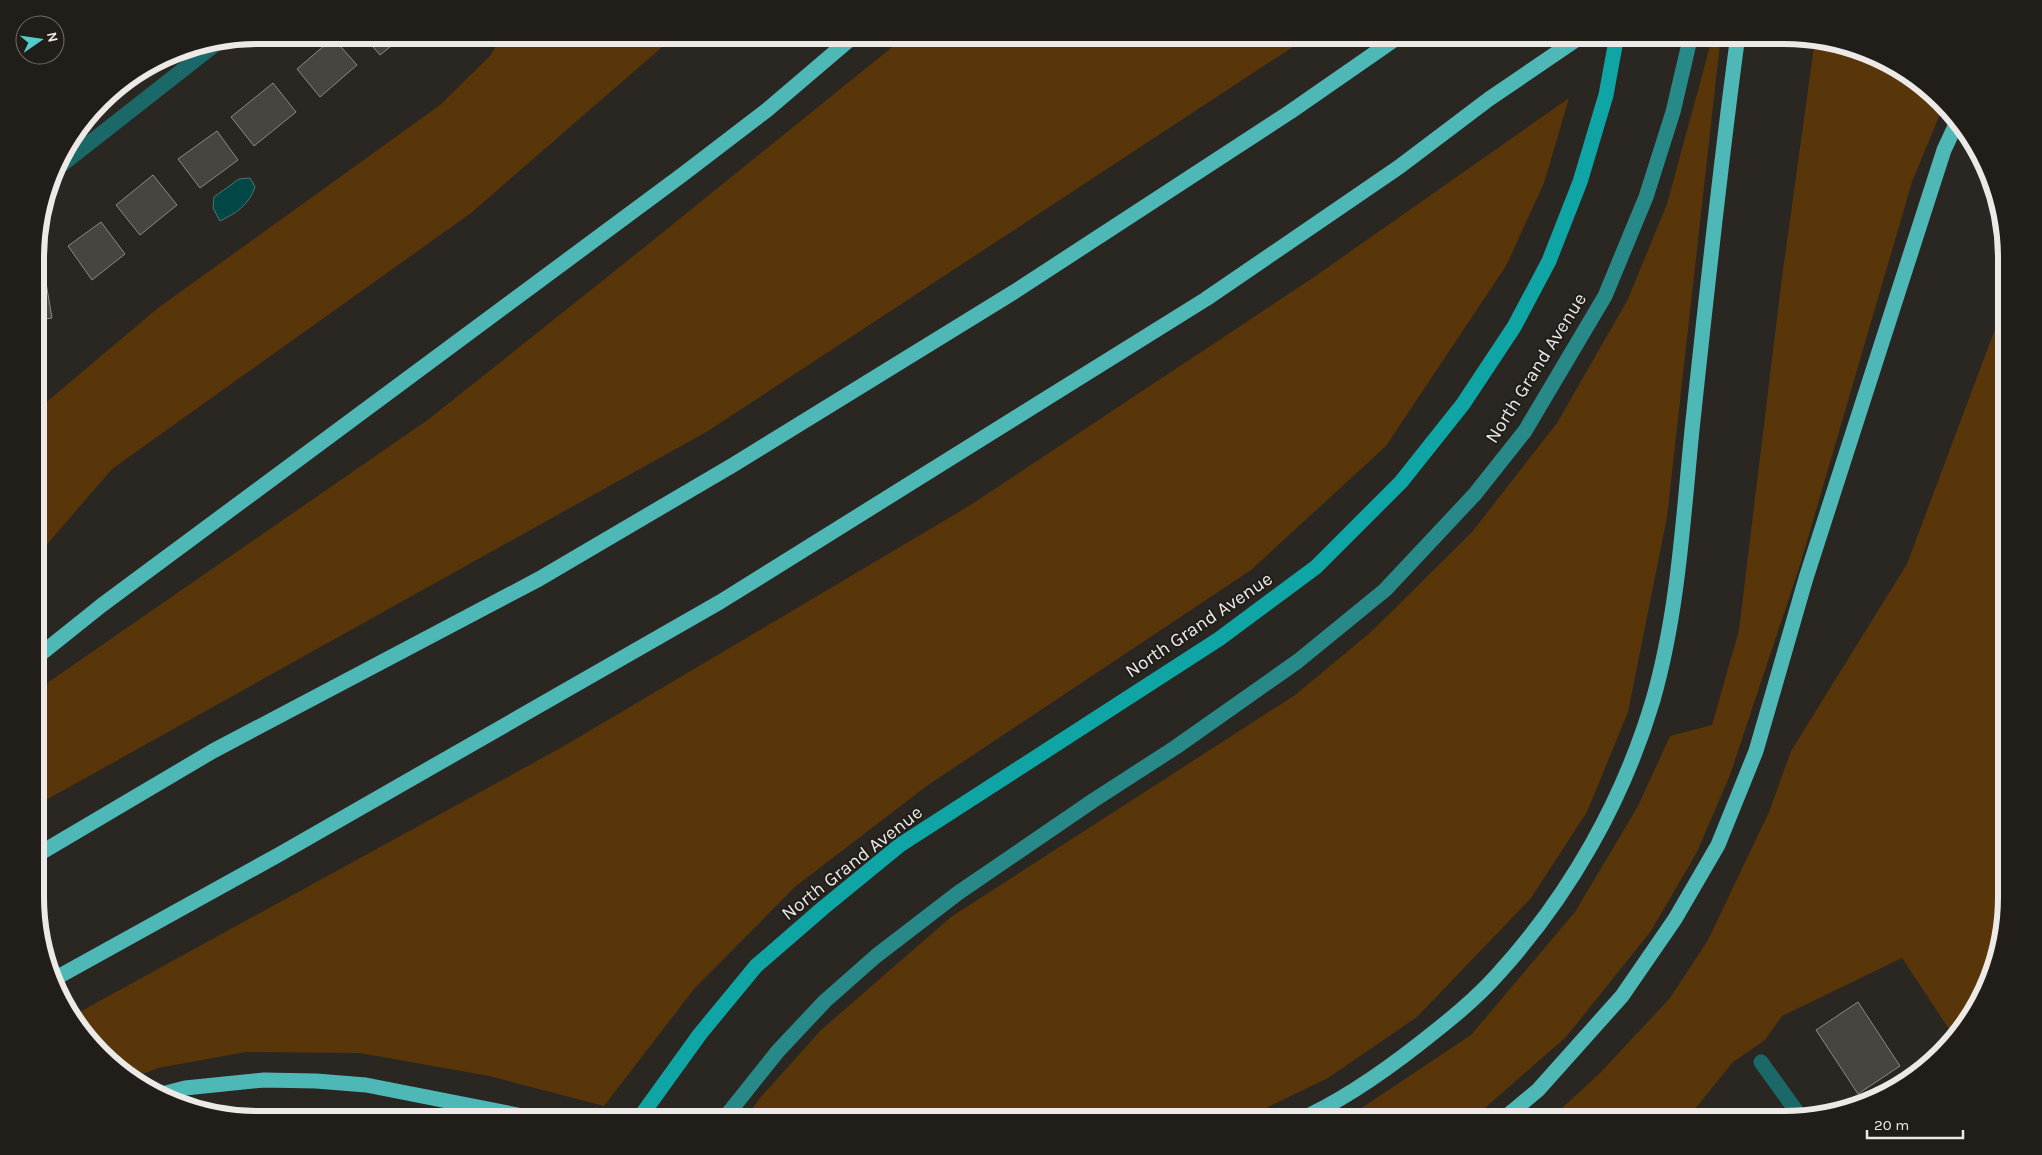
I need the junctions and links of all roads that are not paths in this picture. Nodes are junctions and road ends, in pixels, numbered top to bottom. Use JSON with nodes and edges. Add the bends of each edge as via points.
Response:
{"nodes":[{"id":1,"x":844,"y":44,"type":"edge"},
{"id":2,"x":1388,"y":44,"type":"edge"},
{"id":3,"x":1570,"y":44,"type":"edge"},
{"id":4,"x":1615,"y":44,"type":"edge"},
{"id":5,"x":1690,"y":44,"type":"edge"},
{"id":6,"x":1737,"y":44,"type":"edge"},
{"id":7,"x":202,"y":51,"type":"edge"},
{"id":8,"x":1954,"y":127,"type":"edge"},
{"id":9,"x":67,"y":160,"type":"edge"},
{"id":10,"x":44,"y":651,"type":"edge"},
{"id":11,"x":44,"y":851,"type":"edge"},
{"id":12,"x":59,"y":976,"type":"edge"},
{"id":13,"x":1762,"y":1062,"type":"dead end"},
{"id":14,"x":170,"y":1092,"type":"edge"},
{"id":15,"x":495,"y":1111,"type":"edge"},
{"id":16,"x":644,"y":1111,"type":"edge"},
{"id":17,"x":730,"y":1111,"type":"edge"},
{"id":18,"x":1315,"y":1111,"type":"edge"},
{"id":19,"x":1513,"y":1111,"type":"edge"},
{"id":20,"x":1796,"y":1111,"type":"edge"}],
"edges":[{"from":1,"to":10,"type":"highway","via":[[767,110],[690,169],[102,604]]},
{"from":2,"to":11,"type":"highway","via":[[1290,112],[1014,292],[733,464],[539,578],[212,751]]},
{"from":3,"to":12,"type":"highway","via":[[1400,167],[1206,299],[720,602]]},
{"from":4,"to":16,"type":"main road","name":"North Grand Avenue","via":[[1606,95],[1580,182],[1549,261],[1514,327],[1464,404],[1401,482],[1316,567],[1227,633],[900,845],[823,908],[756,966],[700,1034]]},
{"from":5,"to":17,"type":"main road","name":"North Grand Avenue","via":[[1646,197],[1605,296],[1525,430],[1475,494],[1385,590],[1298,661],[958,893],[876,956],[826,1000],[778,1051]]},
{"from":6,"to":18,"type":"highway","via":[[1677,571],[1654,698],[1639,742],[1609,811],[1585,855],[1545,915],[1497,976],[1401,1059],[1355,1090]]},
{"from":7,"to":9,"type":"street"},
{"from":8,"to":19,"type":"highway","via":[[1806,578],[1756,751],[1718,844],[1675,919],[1622,996],[1538,1090]]},
{"from":13,"to":20,"type":"street"},
{"from":14,"to":15,"type":"highway","via":[[264,1080],[316,1081],[366,1086]]}]}
